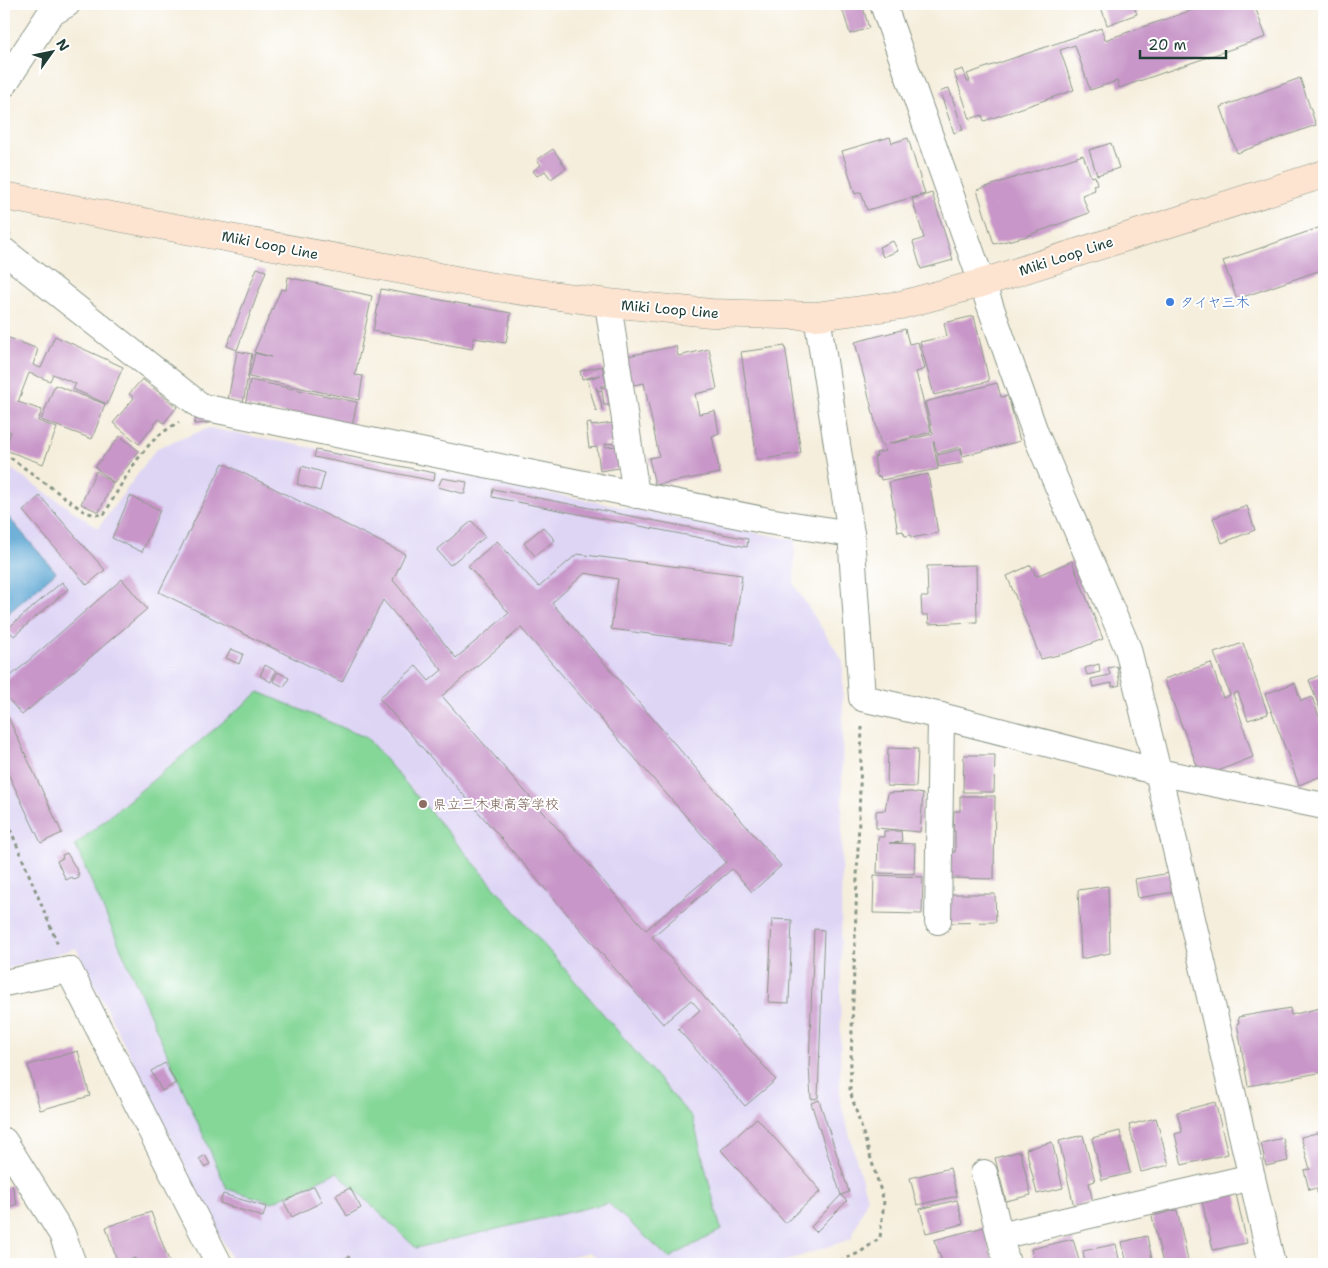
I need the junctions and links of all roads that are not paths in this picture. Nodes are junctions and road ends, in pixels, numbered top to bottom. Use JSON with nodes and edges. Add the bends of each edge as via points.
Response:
{"nodes":[{"id":1,"x":67,"y":4,"type":"edge"},
{"id":2,"x":883,"y":4,"type":"edge"},
{"id":3,"x":4,"y":84,"type":"edge"},
{"id":4,"x":1324,"y":174,"type":"edge"},
{"id":5,"x":4,"y":196,"type":"edge"},
{"id":6,"x":4,"y":251,"type":"edge"},
{"id":7,"x":982,"y":282,"type":"junction"},
{"id":8,"x":608,"y":303,"type":"junction"},
{"id":9,"x":817,"y":316,"type":"junction"},
{"id":10,"x":636,"y":495,"type":"junction"},
{"id":11,"x":851,"y":534,"type":"junction"},
{"id":12,"x":941,"y":716,"type":"junction"},
{"id":13,"x":1158,"y":772,"type":"junction"},
{"id":14,"x":1324,"y":806,"type":"edge"},
{"id":15,"x":938,"y":921,"type":"dead end"},
{"id":16,"x":4,"y":982,"type":"edge"},
{"id":17,"x":4,"y":1141,"type":"edge"},
{"id":18,"x":984,"y":1173,"type":"dead end"},
{"id":19,"x":1252,"y":1177,"type":"junction"},
{"id":20,"x":1000,"y":1236,"type":"junction"},
{"id":21,"x":73,"y":1264,"type":"edge"},
{"id":22,"x":219,"y":1264,"type":"edge"},
{"id":23,"x":1007,"y":1264,"type":"edge"},
{"id":24,"x":1272,"y":1264,"type":"edge"}],
"edges":[{"from":1,"to":3,"type":"street","via":[[50,14]]},
{"from":2,"to":7,"type":"street"},
{"from":4,"to":7,"type":"main road","name":"Miki Loop Line"},
{"from":5,"to":8,"type":"main road","name":"Miki Loop Line","via":[[488,286]]},
{"from":6,"to":10,"type":"street","via":[[202,407]]},
{"from":7,"to":9,"type":"main road","name":"Miki Loop Line","via":[[901,305]]},
{"from":7,"to":13,"type":"street","via":[[1036,435],[1128,649]]},
{"from":8,"to":9,"type":"main road","name":"Miki Loop Line","via":[[712,313]]},
{"from":8,"to":10,"type":"street"},
{"from":9,"to":11,"type":"street"},
{"from":10,"to":11,"type":"street","via":[[768,522]]},
{"from":11,"to":12,"type":"street","via":[[862,698]]},
{"from":12,"to":13,"type":"street"},
{"from":12,"to":15,"type":"street"},
{"from":13,"to":14,"type":"street"},
{"from":13,"to":19,"type":"street"},
{"from":16,"to":22,"type":"street","via":[[69,970]]},
{"from":17,"to":21,"type":"street","via":[[62,1234]]},
{"from":18,"to":20,"type":"street"},
{"from":19,"to":20,"type":"street"},
{"from":19,"to":24,"type":"street"},
{"from":20,"to":23,"type":"street"}]}
